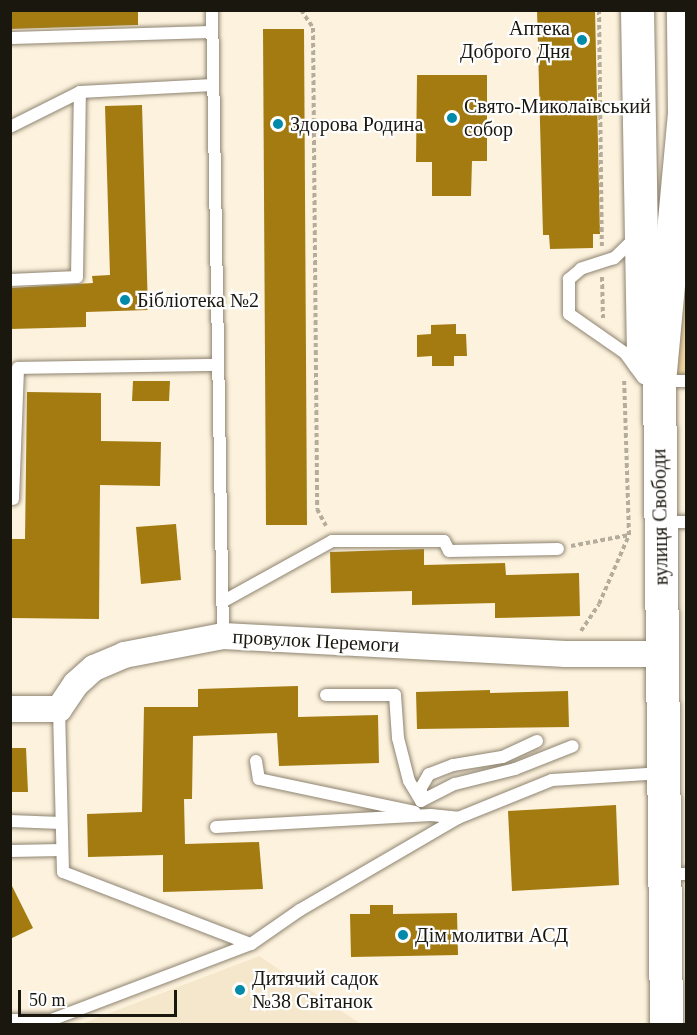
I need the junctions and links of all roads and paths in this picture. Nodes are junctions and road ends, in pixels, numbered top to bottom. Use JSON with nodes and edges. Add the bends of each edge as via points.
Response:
{"nodes":[{"id":1,"x":212,"y":10,"type":"edge"},
{"id":2,"x":301,"y":10,"type":"edge"},
{"id":3,"x":600,"y":10,"type":"edge"},
{"id":4,"x":638,"y":10,"type":"edge"},
{"id":5,"x":683,"y":10,"type":"edge"},
{"id":6,"x":212,"y":32,"type":"junction"},
{"id":7,"x":10,"y":38,"type":"edge"},
{"id":8,"x":213,"y":85,"type":"junction"},
{"id":9,"x":80,"y":92,"type":"junction"},
{"id":10,"x":684,"y":114,"type":"junction"},
{"id":11,"x":639,"y":117,"type":"junction"},
{"id":12,"x":10,"y":127,"type":"edge"},
{"id":13,"x":640,"y":228,"type":"junction"},
{"id":14,"x":602,"y":263,"type":"junction"},
{"id":15,"x":10,"y":280,"type":"edge"},
{"id":16,"x":603,"y":337,"type":"junction"},
{"id":17,"x":218,"y":365,"type":"junction"},
{"id":18,"x":653,"y":379,"type":"edge"},
{"id":19,"x":644,"y":445,"type":"junction"},
{"id":20,"x":13,"y":499,"type":"dead end"},
{"id":21,"x":673,"y":522,"type":"edge"},
{"id":22,"x":629,"y":535,"type":"junction"},
{"id":23,"x":333,"y":541,"type":"junction"},
{"id":24,"x":558,"y":549,"type":"joint"},
{"id":25,"x":222,"y":602,"type":"junction"},
{"id":26,"x":599,"y":604,"type":"dead end"},
{"id":27,"x":223,"y":636,"type":"junction"},
{"id":28,"x":646,"y":654,"type":"junction"},
{"id":29,"x":326,"y":695,"type":"dead end"},
{"id":30,"x":10,"y":709,"type":"edge"},
{"id":31,"x":59,"y":709,"type":"junction"},
{"id":32,"x":537,"y":741,"type":"dead end"},
{"id":33,"x":573,"y":746,"type":"dead end"},
{"id":34,"x":256,"y":761,"type":"dead end"},
{"id":35,"x":647,"y":774,"type":"junction"},
{"id":36,"x":422,"y":801,"type":"junction"},
{"id":37,"x":431,"y":815,"type":"junction"},
{"id":38,"x":458,"y":818,"type":"junction"},
{"id":39,"x":10,"y":821,"type":"edge"},
{"id":40,"x":61,"y":823,"type":"junction"},
{"id":41,"x":216,"y":827,"type":"dead end"},
{"id":42,"x":62,"y":850,"type":"junction"},
{"id":43,"x":10,"y":851,"type":"edge"},
{"id":44,"x":675,"y":875,"type":"edge"},
{"id":45,"x":251,"y":944,"type":"junction"},
{"id":46,"x":10,"y":1020,"type":"edge"},
{"id":47,"x":650,"y":1024,"type":"edge"},
{"id":48,"x":666,"y":1024,"type":"edge"}],
"edges":[{"from":1,"to":6,"type":"lane"},
{"from":2,"to":23,"type":"path","via":[[313,28],[317,509]]},
{"from":3,"to":14,"type":"path"},
{"from":4,"to":11,"type":"main road","name":"вулиця Свободи"},
{"from":5,"to":10,"type":"main road","name":"вулиця Свободи"},
{"from":6,"to":7,"type":"lane"},
{"from":6,"to":8,"type":"lane"},
{"from":8,"to":9,"type":"lane"},
{"from":8,"to":17,"type":"lane"},
{"from":9,"to":12,"type":"lane"},
{"from":9,"to":15,"type":"lane","via":[[77,277]]},
{"from":10,"to":11,"type":"main road","via":[[675,135],[666,139],[648,133]]},
{"from":10,"to":18,"type":"main road","name":"вулиця Свободи"},
{"from":11,"to":13,"type":"main road","name":"вулиця Свободи"},
{"from":13,"to":14,"type":"lane","via":[[631,245]]},
{"from":13,"to":18,"type":"main road","name":"вулиця Свободи"},
{"from":14,"to":16,"type":"path"},
{"from":14,"to":16,"type":"lane","via":[[581,269],[569,279],[569,315]]},
{"from":16,"to":18,"type":"lane"},
{"from":17,"to":20,"type":"lane","via":[[18,368]]},
{"from":17,"to":25,"type":"lane"},
{"from":18,"to":19,"type":"main road","name":"вулиця Свободи"},
{"from":18,"to":21,"type":"main road","name":"вулиця Свободи"},
{"from":18,"to":22,"type":"path"},
{"from":19,"to":21,"type":"main road","via":[[652,452],[652,518]]},
{"from":19,"to":28,"type":"main road","name":"вулиця Свободи"},
{"from":21,"to":44,"type":"main road","name":"вулиця Свободи"},
{"from":22,"to":24,"type":"path"},
{"from":22,"to":26,"type":"path"},
{"from":23,"to":24,"type":"lane","via":[[444,541],[449,551]]},
{"from":23,"to":25,"type":"lane"},
{"from":25,"to":27,"type":"lane"},
{"from":27,"to":28,"type":"street","name":"провулок Перемоги","via":[[566,654]]},
{"from":27,"to":31,"type":"street","name":"провулок Перемоги","via":[[124,655],[94,668],[76,684]]},
{"from":28,"to":35,"type":"main road","name":"вулиця Свободи"},
{"from":29,"to":36,"type":"lane","via":[[395,695],[398,738],[409,781]]},
{"from":30,"to":31,"type":"street"},
{"from":31,"to":40,"type":"lane"},
{"from":32,"to":36,"type":"lane","via":[[502,757],[453,765],[429,774],[421,788]]},
{"from":33,"to":36,"type":"lane","via":[[515,769],[455,784]]},
{"from":34,"to":37,"type":"lane","via":[[259,780]]},
{"from":35,"to":38,"type":"lane","via":[[552,780]]},
{"from":35,"to":47,"type":"main road","name":"вулиця Свободи"},
{"from":36,"to":37,"type":"lane"},
{"from":37,"to":38,"type":"lane"},
{"from":37,"to":41,"type":"lane"},
{"from":38,"to":45,"type":"lane","via":[[300,910]]},
{"from":39,"to":40,"type":"lane"},
{"from":40,"to":42,"type":"lane"},
{"from":42,"to":43,"type":"lane"},
{"from":42,"to":45,"type":"lane","via":[[63,872]]},
{"from":44,"to":48,"type":"main road","name":"вулиця Свободи"},
{"from":45,"to":46,"type":"lane","via":[[51,1020]]}]}
